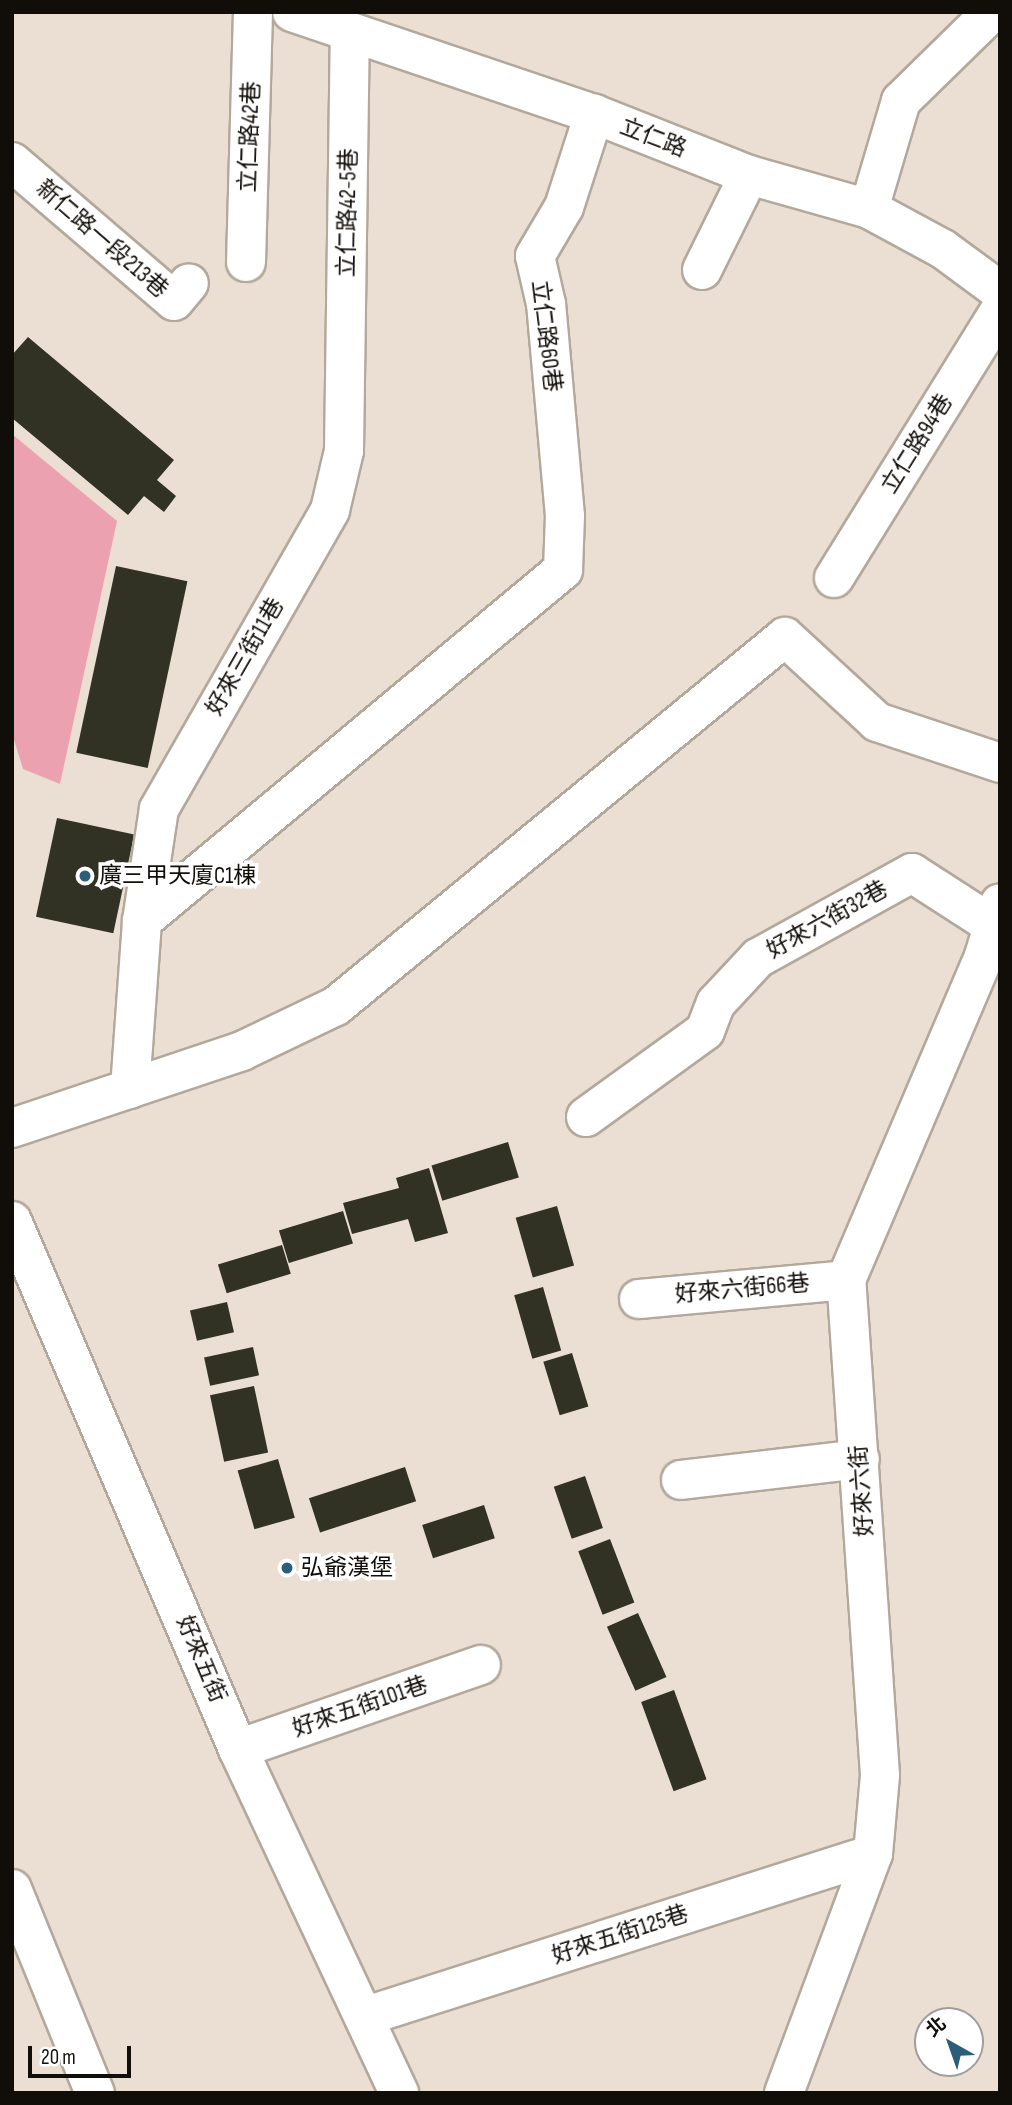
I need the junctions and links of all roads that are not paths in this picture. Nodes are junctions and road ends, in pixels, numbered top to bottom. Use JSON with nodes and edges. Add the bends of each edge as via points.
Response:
{"nodes":[{"id":1,"x":253,"y":12,"type":"edge"},
{"id":2,"x":292,"y":12,"type":"edge"},
{"id":3,"x":992,"y":12,"type":"edge"},
{"id":4,"x":350,"y":33,"type":"junction"},
{"id":5,"x":594,"y":114,"type":"junction"},
{"id":6,"x":12,"y":162,"type":"edge"},
{"id":7,"x":749,"y":175,"type":"junction"},
{"id":8,"x":869,"y":209,"type":"junction"},
{"id":9,"x":246,"y":262,"type":"dead end"},
{"id":10,"x":702,"y":270,"type":"dead end"},
{"id":11,"x":189,"y":283,"type":"dead end"},
{"id":12,"x":1000,"y":291,"type":"edge"},
{"id":13,"x":1000,"y":310,"type":"edge"},
{"id":14,"x":346,"y":393,"type":"joint"},
{"id":15,"x":834,"y":578,"type":"dead end"},
{"id":16,"x":1000,"y":763,"type":"edge"},
{"id":17,"x":995,"y":913,"type":"edge"},
{"id":18,"x":142,"y":921,"type":"junction"},
{"id":19,"x":130,"y":1089,"type":"junction"},
{"id":20,"x":586,"y":1117,"type":"dead end"},
{"id":21,"x":12,"y":1128,"type":"edge"},
{"id":22,"x":12,"y":1221,"type":"edge"},
{"id":23,"x":846,"y":1280,"type":"junction"},
{"id":24,"x":639,"y":1299,"type":"dead end"},
{"id":25,"x":860,"y":1459,"type":"junction"},
{"id":26,"x":681,"y":1480,"type":"dead end"},
{"id":27,"x":481,"y":1665,"type":"dead end"},
{"id":28,"x":239,"y":1749,"type":"junction"},
{"id":29,"x":873,"y":1854,"type":"junction"},
{"id":30,"x":12,"y":1889,"type":"edge"},
{"id":31,"x":21,"y":1932,"type":"edge"},
{"id":32,"x":366,"y":2016,"type":"junction"},
{"id":33,"x":95,"y":2093,"type":"edge"},
{"id":34,"x":399,"y":2093,"type":"edge"},
{"id":35,"x":784,"y":2093,"type":"edge"}],
"edges":[{"from":1,"to":9,"type":"street","name":"立仁路42巷"},
{"from":2,"to":4,"type":"street","name":"立仁路"},
{"from":3,"to":8,"type":"street","via":[[901,101]]},
{"from":4,"to":5,"type":"street","name":"立仁路"},
{"from":4,"to":14,"type":"street","name":"立仁路42-5巷"},
{"from":5,"to":7,"type":"street","name":"立仁路"},
{"from":5,"to":18,"type":"street","name":"立仁路60巷","via":[[564,207],[535,256],[546,304],[565,516],[563,570]]},
{"from":6,"to":11,"type":"street","name":"新仁路一段213巷","via":[[174,301]]},
{"from":7,"to":8,"type":"street","name":"立仁路"},
{"from":7,"to":10,"type":"street"},
{"from":8,"to":12,"type":"street","name":"立仁路","via":[[943,249]]},
{"from":13,"to":15,"type":"street","name":"立仁路94巷"},
{"from":14,"to":18,"type":"street","name":"好來三街11巷","via":[[344,451],[330,510],[159,809]]},
{"from":16,"to":19,"type":"street","via":[[877,722],[785,637],[336,1006],[242,1051]]},
{"from":17,"to":20,"type":"street","name":"好來六街32巷","via":[[912,873],[758,958],[716,1003],[705,1031]]},
{"from":17,"to":23,"type":"street","name":"好來六街","via":[[984,956]]},
{"from":18,"to":19,"type":"street","name":"好來三街11巷"},
{"from":19,"to":21,"type":"street"},
{"from":22,"to":28,"type":"street","name":"好來五街"},
{"from":23,"to":24,"type":"street","name":"好來六街66巷"},
{"from":23,"to":25,"type":"street","name":"好來六街"},
{"from":25,"to":26,"type":"street"},
{"from":25,"to":29,"type":"street","name":"好來六街","via":[[880,1775]]},
{"from":27,"to":28,"type":"street","name":"好來五街101巷"},
{"from":28,"to":32,"type":"street","name":"好來五街"},
{"from":29,"to":32,"type":"street","name":"好來五街125巷"},
{"from":29,"to":35,"type":"street","name":"好來六街"},
{"from":30,"to":31,"type":"street"},
{"from":31,"to":33,"type":"street"},
{"from":32,"to":34,"type":"street","name":"好來五街"}]}
